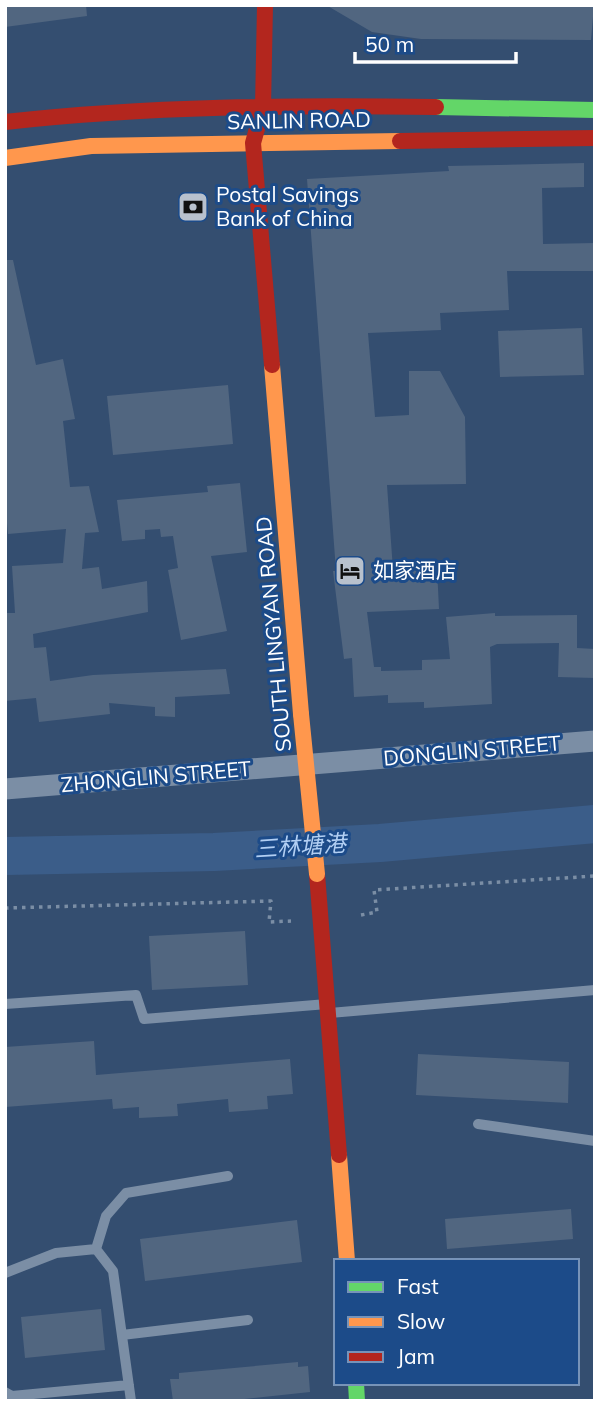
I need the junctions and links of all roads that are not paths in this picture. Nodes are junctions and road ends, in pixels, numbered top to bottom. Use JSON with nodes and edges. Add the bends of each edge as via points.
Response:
{"nodes":[{"id":1,"x":265,"y":5,"type":"edge"},
{"id":2,"x":263,"y":107,"type":"junction"},
{"id":3,"x":595,"y":110,"type":"edge"},
{"id":4,"x":5,"y":122,"type":"edge"},
{"id":5,"x":595,"y":138,"type":"edge"},
{"id":6,"x":253,"y":143,"type":"junction"},
{"id":7,"x":5,"y":158,"type":"edge"},
{"id":8,"x":595,"y":741,"type":"edge"},
{"id":9,"x":349,"y":761,"type":"joint"},
{"id":10,"x":5,"y":789,"type":"edge"},
{"id":11,"x":595,"y":990,"type":"edge"},
{"id":12,"x":5,"y":1004,"type":"edge"},
{"id":13,"x":330,"y":1008,"type":"junction"},
{"id":14,"x":478,"y":1124,"type":"dead end"},
{"id":15,"x":595,"y":1141,"type":"edge"},
{"id":16,"x":228,"y":1177,"type":"dead end"},
{"id":17,"x":96,"y":1249,"type":"junction"},
{"id":18,"x":347,"y":1259,"type":"edge"},
{"id":19,"x":5,"y":1273,"type":"edge"},
{"id":20,"x":248,"y":1320,"type":"dead end"},
{"id":21,"x":122,"y":1335,"type":"junction"},
{"id":22,"x":129,"y":1385,"type":"junction"},
{"id":23,"x":5,"y":1392,"type":"edge"},
{"id":24,"x":131,"y":1401,"type":"edge"}],
"edges":[{"from":1,"to":2,"type":"street","name":"SOUTH LINGYAN ROAD"},
{"from":2,"to":3,"type":"street","name":"SANLIN ROAD"},
{"from":2,"to":4,"type":"street","name":"SANLIN ROAD"},
{"from":2,"to":6,"type":"street","name":"SOUTH LINGYAN ROAD"},
{"from":5,"to":6,"type":"street","name":"SANLIN ROAD"},
{"from":6,"to":7,"type":"street","name":"SANLIN ROAD","via":[[91,146]]},
{"from":6,"to":13,"type":"street","name":"SOUTH LINGYAN ROAD","bridge":true},
{"from":8,"to":9,"type":"street","name":"DONGLIN STREET"},
{"from":9,"to":10,"type":"street","name":"ZHONGLIN STREET"},
{"from":11,"to":13,"type":"lane"},
{"from":12,"to":13,"type":"lane","via":[[136,995],[144,1019]]},
{"from":13,"to":18,"type":"street","name":"SOUTH LINGYAN ROAD"},
{"from":14,"to":15,"type":"lane"},
{"from":16,"to":17,"type":"lane","via":[[126,1193],[106,1216]]},
{"from":17,"to":19,"type":"lane","via":[[56,1253]]},
{"from":17,"to":21,"type":"lane","via":[[113,1271]]},
{"from":20,"to":21,"type":"lane"},
{"from":21,"to":22,"type":"lane"},
{"from":22,"to":23,"type":"lane","via":[[12,1396]]},
{"from":22,"to":24,"type":"lane"}]}
